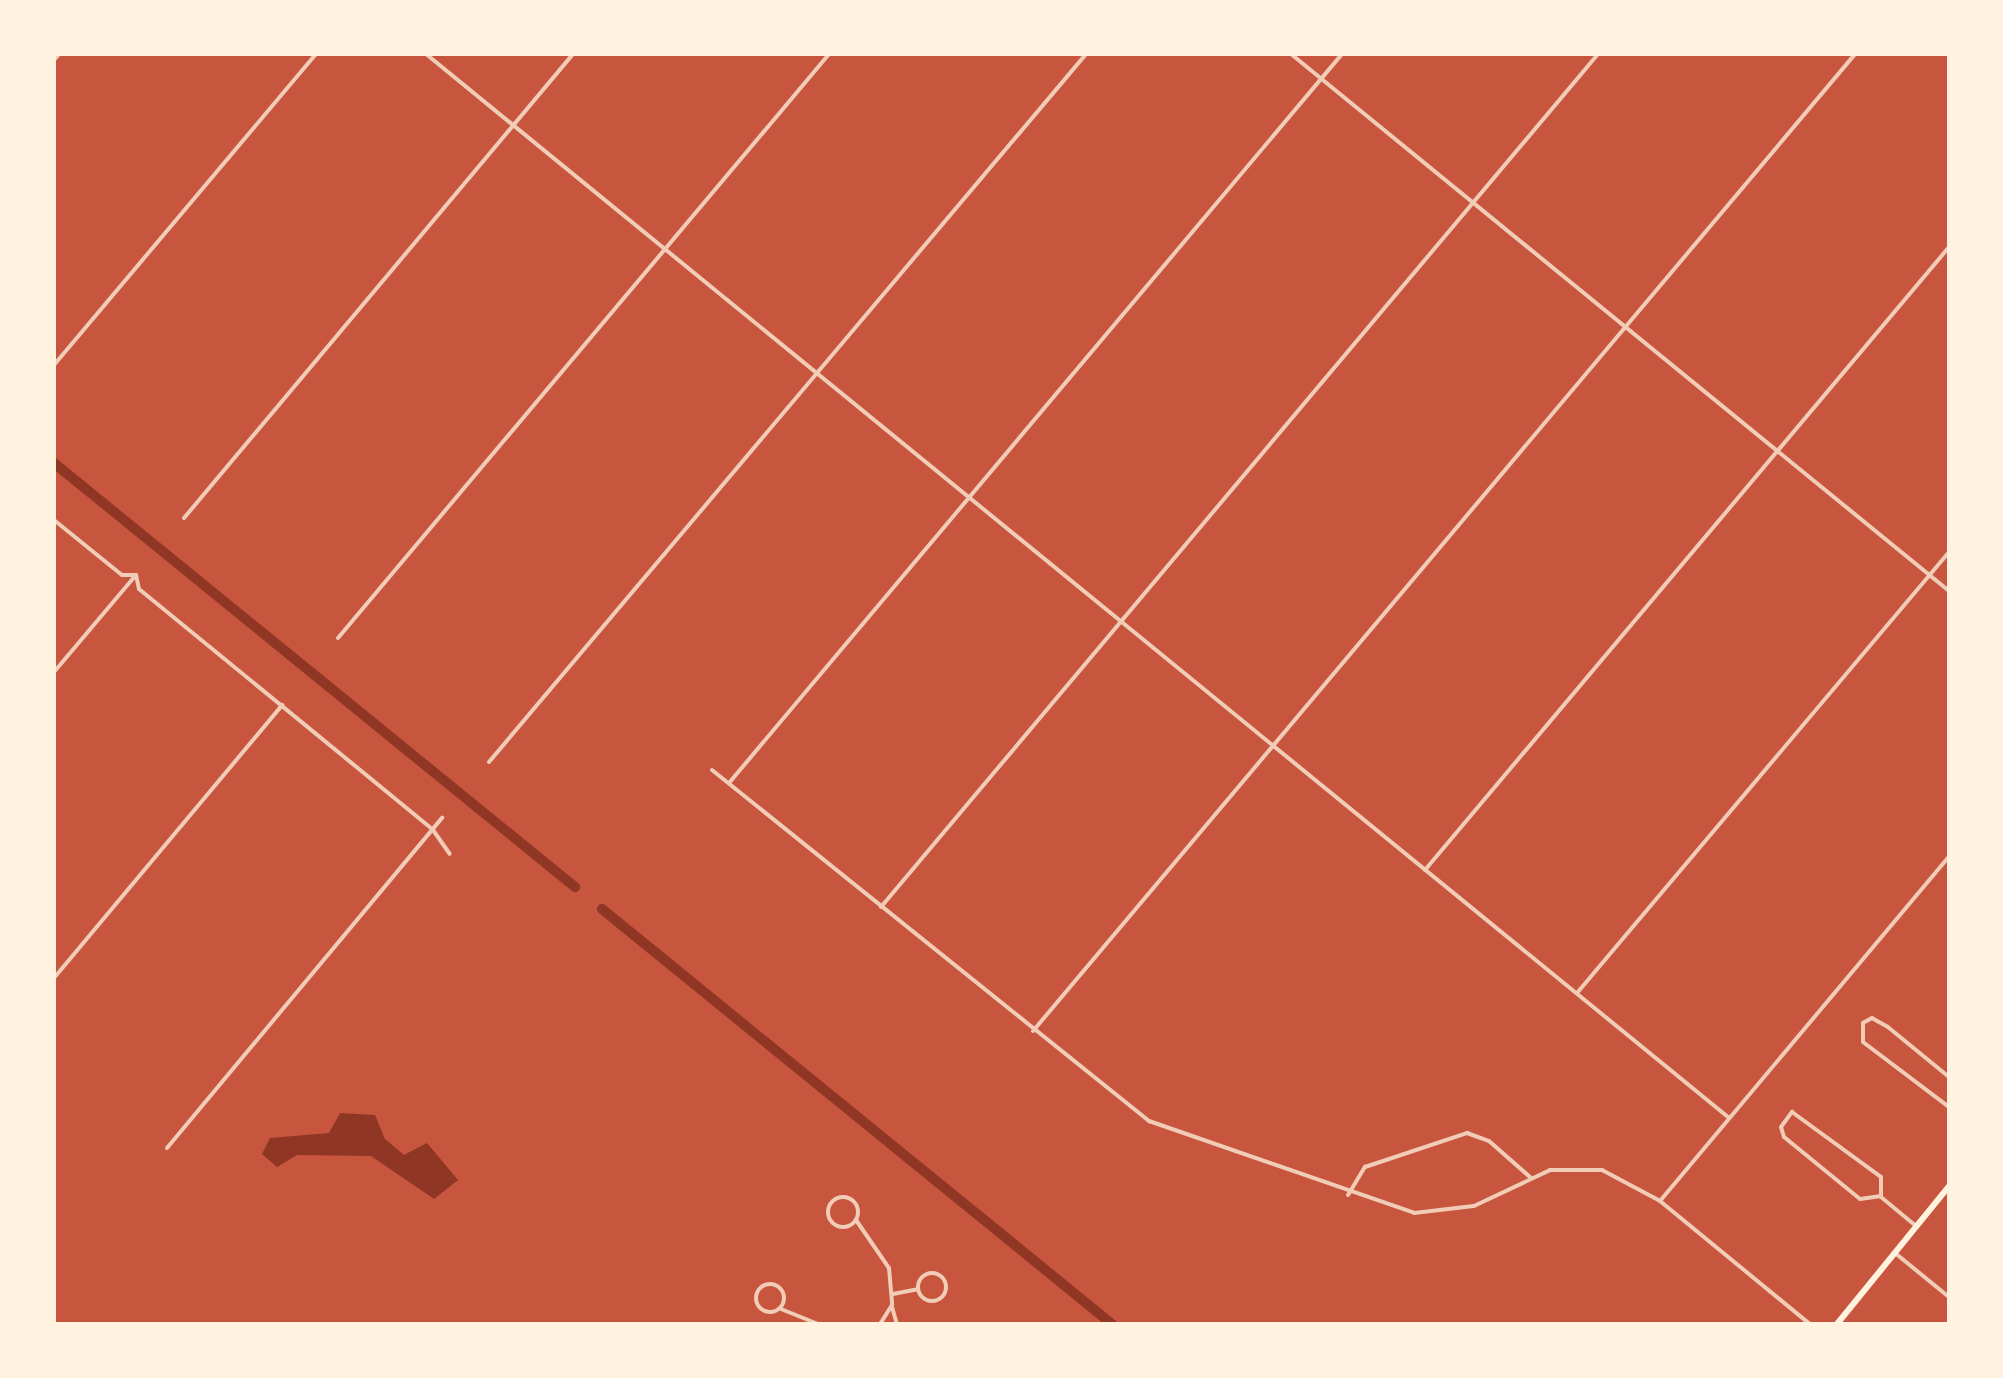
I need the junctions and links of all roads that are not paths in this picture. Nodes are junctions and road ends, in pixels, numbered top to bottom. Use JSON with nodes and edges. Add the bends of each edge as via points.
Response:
{"nodes":[{"id":1,"x":59,"y":54,"type":"edge"},
{"id":2,"x":316,"y":54,"type":"edge"},
{"id":3,"x":426,"y":54,"type":"edge"},
{"id":4,"x":573,"y":54,"type":"edge"},
{"id":5,"x":829,"y":54,"type":"edge"},
{"id":6,"x":1086,"y":54,"type":"edge"},
{"id":7,"x":1291,"y":54,"type":"edge"},
{"id":8,"x":1342,"y":54,"type":"edge"},
{"id":9,"x":1598,"y":54,"type":"edge"},
{"id":10,"x":1855,"y":54,"type":"edge"},
{"id":11,"x":54,"y":60,"type":"edge"},
{"id":12,"x":1321,"y":79,"type":"junction"},
{"id":13,"x":513,"y":125,"type":"junction"},
{"id":14,"x":1473,"y":203,"type":"junction"},
{"id":15,"x":1949,"y":247,"type":"edge"},
{"id":16,"x":665,"y":249,"type":"junction"},
{"id":17,"x":1625,"y":326,"type":"junction"},
{"id":18,"x":54,"y":365,"type":"edge"},
{"id":19,"x":817,"y":373,"type":"junction"},
{"id":20,"x":1778,"y":450,"type":"junction"},
{"id":21,"x":969,"y":497,"type":"junction"},
{"id":22,"x":184,"y":518,"type":"dead end"},
{"id":23,"x":54,"y":520,"type":"edge"},
{"id":24,"x":1949,"y":552,"type":"edge"},
{"id":25,"x":136,"y":575,"type":"junction"},
{"id":26,"x":1929,"y":575,"type":"junction"},
{"id":27,"x":1949,"y":591,"type":"edge"},
{"id":28,"x":1121,"y":621,"type":"junction"},
{"id":29,"x":338,"y":638,"type":"dead end"},
{"id":30,"x":54,"y":672,"type":"edge"},
{"id":31,"x":282,"y":705,"type":"junction"},
{"id":32,"x":1273,"y":745,"type":"junction"},
{"id":33,"x":489,"y":762,"type":"dead end"},
{"id":34,"x":712,"y":770,"type":"dead end"},
{"id":35,"x":729,"y":783,"type":"junction"},
{"id":36,"x":442,"y":818,"type":"dead end"},
{"id":37,"x":433,"y":830,"type":"junction"},
{"id":38,"x":450,"y":854,"type":"dead end"},
{"id":39,"x":1949,"y":857,"type":"edge"},
{"id":40,"x":1425,"y":870,"type":"junction"},
{"id":41,"x":881,"y":907,"type":"junction"},
{"id":42,"x":1949,"y":924,"type":"edge"},
{"id":43,"x":1949,"y":950,"type":"edge"},
{"id":44,"x":54,"y":978,"type":"edge"},
{"id":45,"x":1577,"y":993,"type":"junction"},
{"id":46,"x":1033,"y":1031,"type":"junction"},
{"id":47,"x":1949,"y":1077,"type":"edge"},
{"id":48,"x":1949,"y":1107,"type":"edge"},
{"id":49,"x":1729,"y":1118,"type":"junction"},
{"id":50,"x":167,"y":1148,"type":"dead end"},
{"id":51,"x":1530,"y":1177,"type":"junction"},
{"id":52,"x":1949,"y":1186,"type":"edge"},
{"id":53,"x":1348,"y":1195,"type":"junction"},
{"id":54,"x":1881,"y":1196,"type":"junction"},
{"id":55,"x":1660,"y":1201,"type":"junction"},
{"id":56,"x":856,"y":1220,"type":"junction"},
{"id":57,"x":1916,"y":1226,"type":"junction"},
{"id":58,"x":1895,"y":1253,"type":"junction"},
{"id":59,"x":918,"y":1289,"type":"junction"},
{"id":60,"x":893,"y":1294,"type":"junction"},
{"id":61,"x":1949,"y":1297,"type":"edge"},
{"id":62,"x":892,"y":1305,"type":"junction"},
{"id":63,"x":781,"y":1309,"type":"junction"},
{"id":64,"x":818,"y":1324,"type":"edge"},
{"id":65,"x":880,"y":1324,"type":"edge"},
{"id":66,"x":897,"y":1324,"type":"edge"},
{"id":67,"x":1810,"y":1324,"type":"edge"},
{"id":68,"x":1837,"y":1324,"type":"edge"}],
"edges":[{"from":1,"to":11,"type":"street"},
{"from":2,"to":18,"type":"street"},
{"from":3,"to":13,"type":"street"},
{"from":4,"to":13,"type":"street"},
{"from":5,"to":16,"type":"street"},
{"from":6,"to":19,"type":"street"},
{"from":7,"to":12,"type":"street"},
{"from":8,"to":12,"type":"street"},
{"from":9,"to":14,"type":"street"},
{"from":10,"to":17,"type":"street"},
{"from":12,"to":14,"type":"street"},
{"from":12,"to":21,"type":"street"},
{"from":13,"to":16,"type":"street"},
{"from":13,"to":22,"type":"street"},
{"from":14,"to":17,"type":"street"},
{"from":14,"to":28,"type":"street"},
{"from":15,"to":20,"type":"street"},
{"from":16,"to":19,"type":"street"},
{"from":16,"to":29,"type":"street"},
{"from":17,"to":20,"type":"street"},
{"from":17,"to":32,"type":"street"},
{"from":19,"to":21,"type":"street"},
{"from":19,"to":33,"type":"street"},
{"from":20,"to":26,"type":"street"},
{"from":20,"to":40,"type":"street"},
{"from":21,"to":28,"type":"street"},
{"from":21,"to":35,"type":"street"},
{"from":23,"to":25,"type":"street","via":[[122,575]]},
{"from":24,"to":26,"type":"street"},
{"from":25,"to":30,"type":"street"},
{"from":25,"to":31,"type":"street","via":[[139,589]]},
{"from":26,"to":27,"type":"street"},
{"from":26,"to":45,"type":"street"},
{"from":28,"to":32,"type":"street"},
{"from":28,"to":41,"type":"street"},
{"from":31,"to":37,"type":"street"},
{"from":31,"to":44,"type":"street"},
{"from":32,"to":40,"type":"street"},
{"from":32,"to":46,"type":"street"},
{"from":34,"to":35,"type":"street"},
{"from":35,"to":41,"type":"street"},
{"from":36,"to":37,"type":"street"},
{"from":37,"to":38,"type":"street"},
{"from":37,"to":50,"type":"street"},
{"from":39,"to":49,"type":"street"},
{"from":40,"to":45,"type":"street"},
{"from":41,"to":46,"type":"street"},
{"from":42,"to":43,"type":"street"},
{"from":45,"to":49,"type":"street"},
{"from":46,"to":53,"type":"street","via":[[1149,1121]]},
{"from":47,"to":48,"type":"street","via":[[1888,1027],[1872,1018],[1863,1023],[1863,1042]]},
{"from":49,"to":55,"type":"street"},
{"from":51,"to":53,"type":"street","via":[[1485,1201],[1437,1213],[1391,1210]]},
{"from":51,"to":53,"type":"street","via":[[1489,1141],[1467,1133],[1365,1167]]},
{"from":51,"to":55,"type":"street","via":[[1592,1168]]},
{"from":52,"to":57,"type":"main road"},
{"from":54,"to":54,"type":"street","via":[[1881,1177],[1812,1120],[1802,1113],[1784,1118],[1784,1137],[1860,1199]]},
{"from":54,"to":57,"type":"street"},
{"from":55,"to":67,"type":"street"},
{"from":56,"to":56,"type":"street","via":[[854,1202],[833,1202],[834,1223]]},
{"from":56,"to":60,"type":"street","via":[[885,1258]]},
{"from":57,"to":58,"type":"main road"},
{"from":58,"to":61,"type":"street"},
{"from":58,"to":68,"type":"main road"},
{"from":59,"to":59,"type":"street","via":[[936,1301],[946,1285],[930,1272]]},
{"from":59,"to":60,"type":"street"},
{"from":60,"to":62,"type":"street"},
{"from":62,"to":65,"type":"street"},
{"from":62,"to":66,"type":"street"},
{"from":63,"to":63,"type":"street","via":[[780,1288],[762,1287],[759,1308]]},
{"from":63,"to":64,"type":"street"}]}
